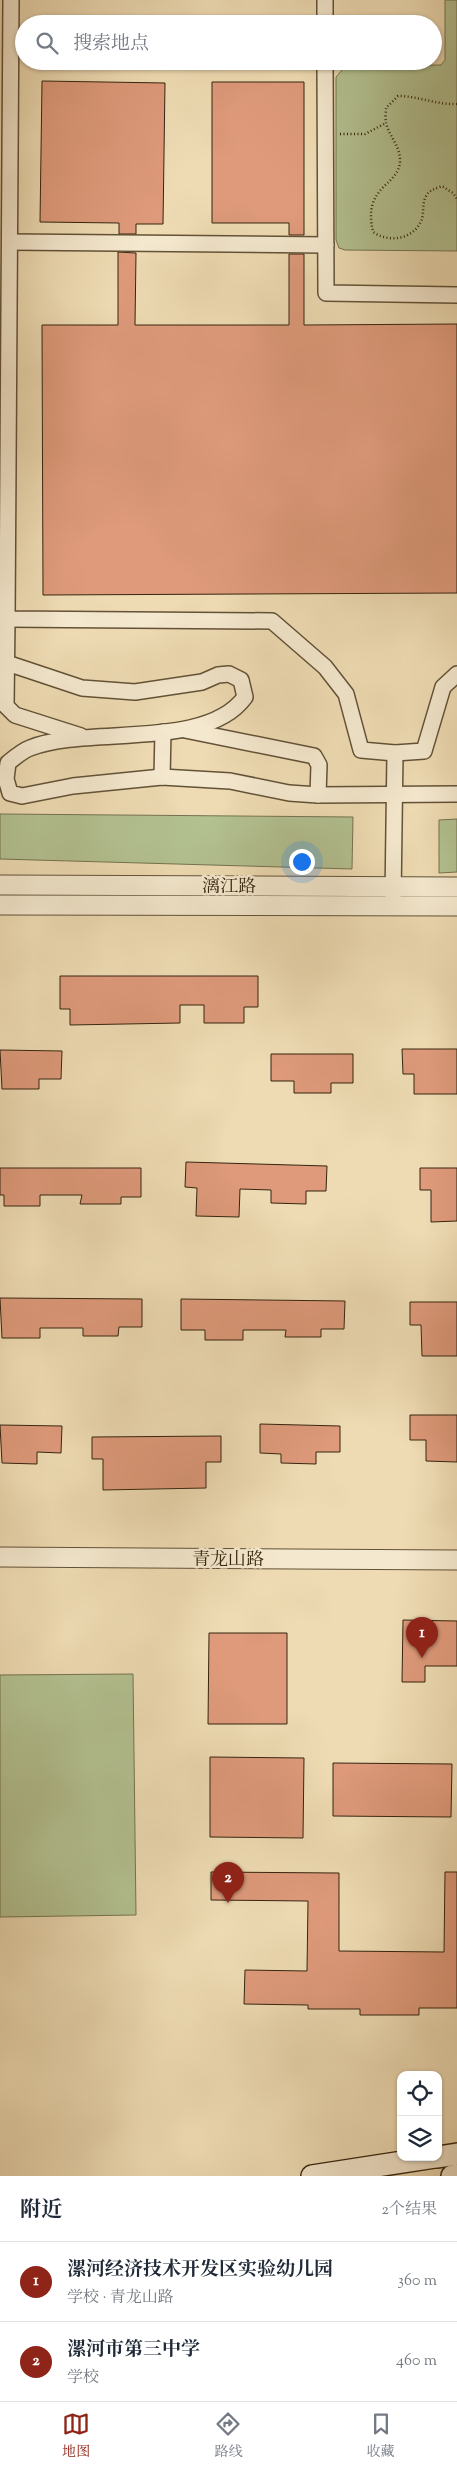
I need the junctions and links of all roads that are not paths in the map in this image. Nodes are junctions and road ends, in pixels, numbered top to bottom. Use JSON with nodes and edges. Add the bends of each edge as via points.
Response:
{"nodes":[{"id":1,"x":11,"y":0,"type":"edge"},
{"id":2,"x":325,"y":0,"type":"edge"},
{"id":3,"x":325,"y":15,"type":"edge"},
{"id":4,"x":325,"y":70,"type":"edge"},
{"id":5,"x":10,"y":242,"type":"junction"},
{"id":6,"x":326,"y":245,"type":"junction"},
{"id":7,"x":457,"y":295,"type":"edge"},
{"id":8,"x":7,"y":619,"type":"junction"},
{"id":9,"x":7,"y":664,"type":"junction"},
{"id":10,"x":457,"y":674,"type":"edge"},
{"id":11,"x":228,"y":715,"type":"junction"},
{"id":12,"x":46,"y":726,"type":"junction"},
{"id":13,"x":184,"y":730,"type":"junction"},
{"id":14,"x":163,"y":732,"type":"junction"},
{"id":15,"x":227,"y":737,"type":"junction"},
{"id":16,"x":90,"y":738,"type":"junction"},
{"id":17,"x":46,"y":744,"type":"junction"},
{"id":18,"x":395,"y":753,"type":"junction"},
{"id":19,"x":162,"y":777,"type":"junction"},
{"id":20,"x":394,"y":794,"type":"junction"},
{"id":21,"x":457,"y":794,"type":"edge"},
{"id":22,"x":318,"y":795,"type":"junction"},
{"id":23,"x":0,"y":885,"type":"edge"},
{"id":24,"x":393,"y":887,"type":"junction"},
{"id":25,"x":457,"y":887,"type":"edge"},
{"id":26,"x":0,"y":905,"type":"edge"},
{"id":27,"x":457,"y":906,"type":"edge"},
{"id":28,"x":392,"y":907,"type":"junction"},
{"id":29,"x":0,"y":1557,"type":"edge"},
{"id":30,"x":457,"y":1560,"type":"edge"},
{"id":31,"x":457,"y":2154,"type":"edge"},
{"id":32,"x":442,"y":2156,"type":"edge"},
{"id":33,"x":411,"y":2161,"type":"edge"},
{"id":34,"x":457,"y":2175,"type":"edge"},
{"id":35,"x":312,"y":2176,"type":"edge"},
{"id":36,"x":452,"y":2176,"type":"edge"}],
"edges":[{"from":1,"to":5,"type":"street"},
{"from":2,"to":3,"type":"street"},
{"from":4,"to":6,"type":"street"},
{"from":5,"to":6,"type":"street"},
{"from":5,"to":8,"type":"street"},
{"from":6,"to":7,"type":"street","via":[[326,293]]},
{"from":8,"to":9,"type":"street"},
{"from":8,"to":18,"type":"street","via":[[272,621],[325,667],[346,694],[361,750]]},
{"from":9,"to":11,"type":"street","via":[[82,688],[136,692],[202,682],[218,674],[229,674],[241,680],[245,697]]},
{"from":9,"to":12,"type":"street","via":[[6,706],[15,715]]},
{"from":10,"to":18,"type":"street","via":[[444,687],[424,751]]},
{"from":11,"to":13,"type":"street"},
{"from":11,"to":15,"type":"street"},
{"from":12,"to":16,"type":"street"},
{"from":12,"to":17,"type":"street"},
{"from":13,"to":14,"type":"street"},
{"from":13,"to":15,"type":"street"},
{"from":14,"to":16,"type":"street"},
{"from":14,"to":19,"type":"street"},
{"from":15,"to":22,"type":"street","via":[[314,756],[319,765]]},
{"from":16,"to":17,"type":"street"},
{"from":17,"to":19,"type":"street","via":[[29,748],[8,763],[6,779],[10,793],[22,796],[73,786]]},
{"from":18,"to":20,"type":"street"},
{"from":19,"to":22,"type":"street","via":[[230,781],[289,793]]},
{"from":20,"to":21,"type":"street"},
{"from":20,"to":22,"type":"street"},
{"from":20,"to":24,"type":"street"},
{"from":23,"to":24,"type":"street","name":"漓江路"},
{"from":24,"to":25,"type":"street","name":"漓江路"},
{"from":24,"to":28,"type":"street"},
{"from":26,"to":28,"type":"street","name":"漓江路"},
{"from":27,"to":28,"type":"street","name":"漓江路"},
{"from":29,"to":30,"type":"street","name":"青龙山路"},
{"from":31,"to":32,"type":"main road"},
{"from":33,"to":35,"type":"main road"},
{"from":34,"to":36,"type":"main road"}]}
